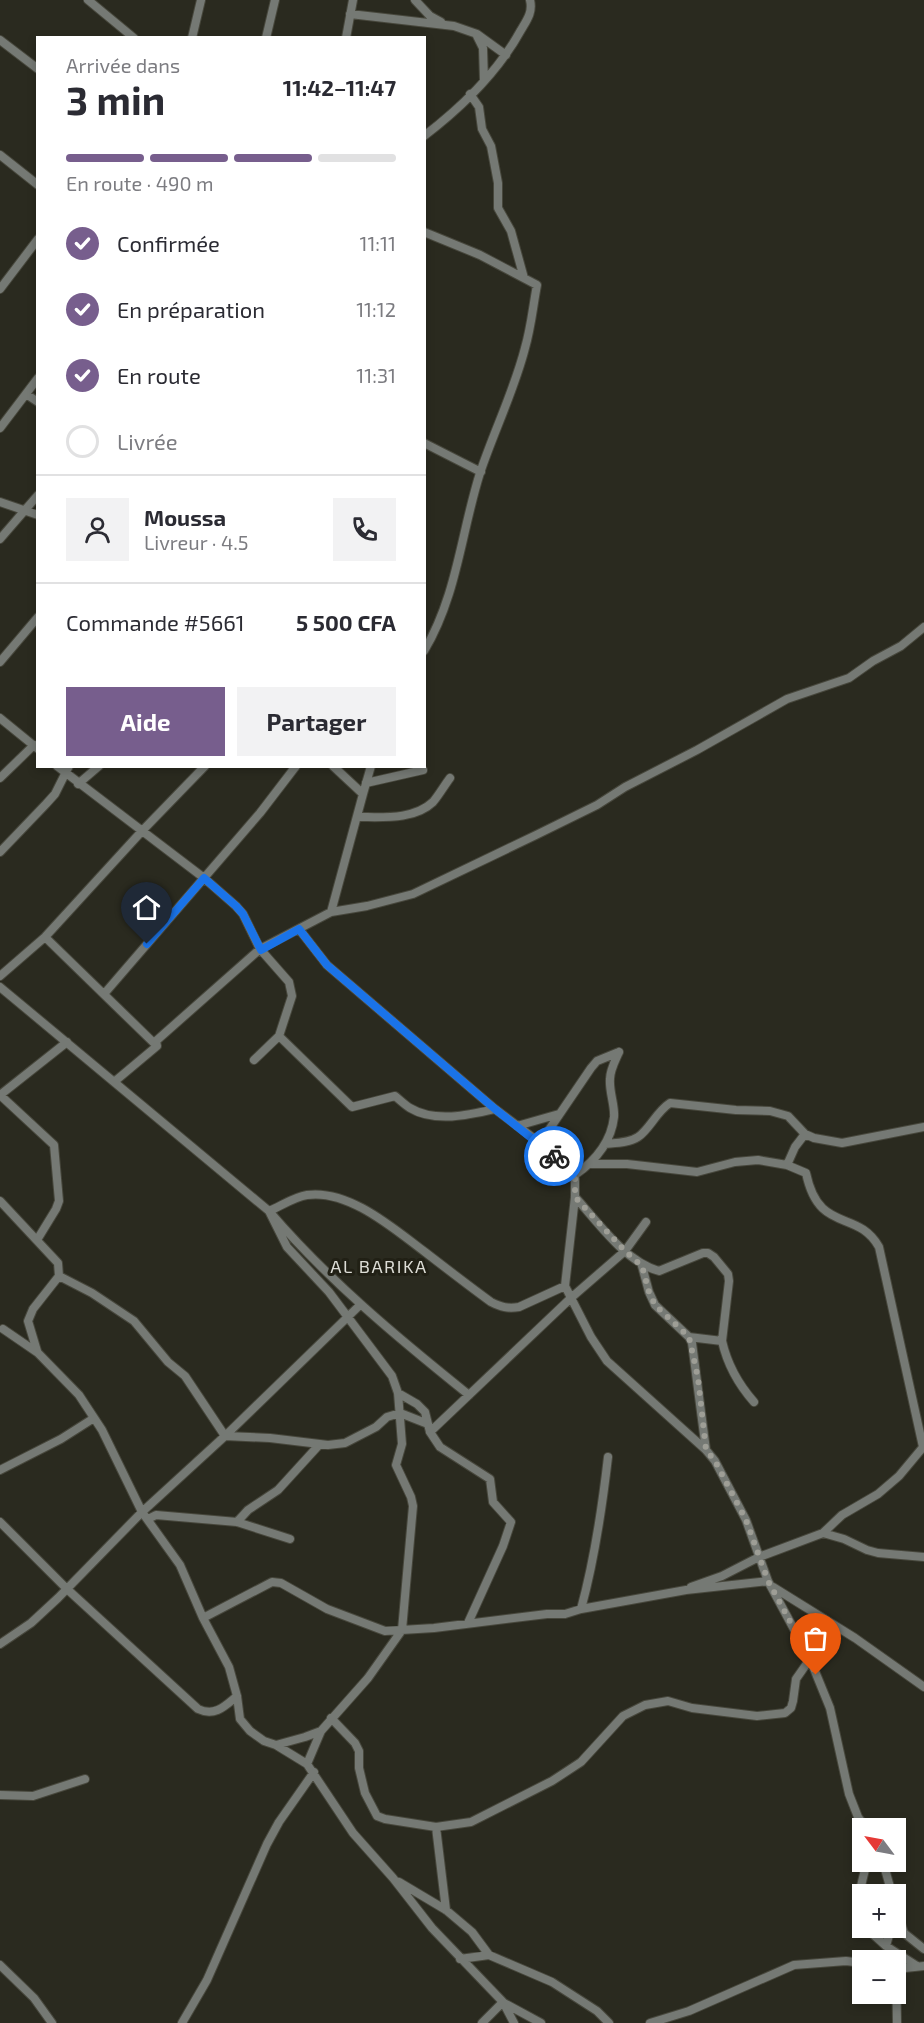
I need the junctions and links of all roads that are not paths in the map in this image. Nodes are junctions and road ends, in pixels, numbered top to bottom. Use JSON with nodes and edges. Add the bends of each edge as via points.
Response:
{"nodes":[{"id":1,"x":88,"y":0,"type":"edge"},
{"id":2,"x":201,"y":0,"type":"edge"},
{"id":3,"x":275,"y":0,"type":"edge"},
{"id":4,"x":353,"y":0,"type":"edge"},
{"id":5,"x":415,"y":0,"type":"edge"},
{"id":6,"x":530,"y":0,"type":"edge"},
{"id":7,"x":350,"y":14,"type":"junction"},
{"id":8,"x":449,"y":25,"type":"junction"},
{"id":9,"x":477,"y":34,"type":"junction"},
{"id":10,"x":132,"y":36,"type":"edge"},
{"id":11,"x":192,"y":36,"type":"edge"},
{"id":12,"x":266,"y":36,"type":"edge"},
{"id":13,"x":346,"y":36,"type":"edge"},
{"id":14,"x":0,"y":40,"type":"edge"},
{"id":15,"x":506,"y":56,"type":"junction"},
{"id":16,"x":36,"y":67,"type":"edge"},
{"id":17,"x":484,"y":81,"type":"junction"},
{"id":18,"x":470,"y":94,"type":"junction"},
{"id":19,"x":426,"y":134,"type":"edge"},
{"id":20,"x":0,"y":155,"type":"edge"},
{"id":21,"x":36,"y":183,"type":"edge"},
{"id":22,"x":426,"y":232,"type":"edge"},
{"id":23,"x":36,"y":242,"type":"edge"},
{"id":24,"x":524,"y":278,"type":"junction"},
{"id":25,"x":0,"y":289,"type":"edge"},
{"id":26,"x":36,"y":381,"type":"edge"},
{"id":27,"x":26,"y":394,"type":"junction"},
{"id":28,"x":36,"y":401,"type":"edge"},
{"id":29,"x":1,"y":425,"type":"edge"},
{"id":30,"x":426,"y":444,"type":"edge"},
{"id":31,"x":481,"y":472,"type":"junction"},
{"id":32,"x":36,"y":497,"type":"edge"},
{"id":33,"x":0,"y":502,"type":"edge"},
{"id":34,"x":25,"y":510,"type":"junction"},
{"id":35,"x":36,"y":514,"type":"edge"},
{"id":36,"x":0,"y":539,"type":"edge"},
{"id":37,"x":36,"y":619,"type":"edge"},
{"id":38,"x":924,"y":627,"type":"edge"},
{"id":39,"x":426,"y":647,"type":"edge"},
{"id":40,"x":0,"y":662,"type":"edge"},
{"id":41,"x":0,"y":718,"type":"edge"},
{"id":42,"x":35,"y":747,"type":"edge"},
{"id":43,"x":97,"y":768,"type":"edge"},
{"id":44,"x":203,"y":768,"type":"edge"},
{"id":45,"x":295,"y":768,"type":"edge"},
{"id":46,"x":335,"y":768,"type":"edge"},
{"id":47,"x":370,"y":768,"type":"edge"},
{"id":48,"x":67,"y":770,"type":"edge"},
{"id":49,"x":423,"y":770,"type":"dead end"},
{"id":50,"x":0,"y":778,"type":"edge"},
{"id":51,"x":450,"y":778,"type":"dead end"},
{"id":52,"x":366,"y":783,"type":"junction"},
{"id":53,"x":78,"y":784,"type":"junction"},
{"id":54,"x":363,"y":794,"type":"junction"},
{"id":55,"x":358,"y":817,"type":"junction"},
{"id":56,"x":142,"y":831,"type":"junction"},
{"id":57,"x":0,"y":852,"type":"edge"},
{"id":58,"x":204,"y":878,"type":"junction"},
{"id":59,"x":331,"y":912,"type":"junction"},
{"id":60,"x":299,"y":929,"type":"junction"},
{"id":61,"x":45,"y":937,"type":"junction"},
{"id":62,"x":261,"y":950,"type":"junction"},
{"id":63,"x":0,"y":975,"type":"edge"},
{"id":64,"x":0,"y":987,"type":"edge"},
{"id":65,"x":104,"y":994,"type":"junction"},
{"id":66,"x":279,"y":1036,"type":"junction"},
{"id":67,"x":67,"y":1042,"type":"junction"},
{"id":68,"x":158,"y":1046,"type":"junction"},
{"id":69,"x":254,"y":1060,"type":"dead end"},
{"id":70,"x":114,"y":1082,"type":"junction"},
{"id":71,"x":0,"y":1095,"type":"edge"},
{"id":72,"x":495,"y":1109,"type":"junction"},
{"id":73,"x":559,"y":1114,"type":"junction"},
{"id":74,"x":517,"y":1126,"type":"junction"},
{"id":75,"x":924,"y":1127,"type":"edge"},
{"id":76,"x":805,"y":1134,"type":"junction"},
{"id":77,"x":540,"y":1143,"type":"junction"},
{"id":78,"x":605,"y":1144,"type":"junction"},
{"id":79,"x":591,"y":1164,"type":"junction"},
{"id":80,"x":787,"y":1165,"type":"junction"},
{"id":81,"x":575,"y":1175,"type":"junction"},
{"id":82,"x":575,"y":1197,"type":"junction"},
{"id":83,"x":0,"y":1201,"type":"edge"},
{"id":84,"x":269,"y":1211,"type":"junction"},
{"id":85,"x":646,"y":1222,"type":"dead end"},
{"id":86,"x":37,"y":1240,"type":"junction"},
{"id":87,"x":625,"y":1251,"type":"junction"},
{"id":88,"x":642,"y":1266,"type":"junction"},
{"id":89,"x":59,"y":1276,"type":"junction"},
{"id":90,"x":565,"y":1286,"type":"junction"},
{"id":91,"x":572,"y":1297,"type":"junction"},
{"id":92,"x":360,"y":1305,"type":"junction"},
{"id":93,"x":349,"y":1316,"type":"junction"},
{"id":94,"x":3,"y":1329,"type":"dead end"},
{"id":95,"x":689,"y":1337,"type":"junction"},
{"id":96,"x":722,"y":1341,"type":"junction"},
{"id":97,"x":38,"y":1353,"type":"junction"},
{"id":98,"x":398,"y":1393,"type":"junction"},
{"id":99,"x":469,"y":1395,"type":"junction"},
{"id":100,"x":754,"y":1402,"type":"dead end"},
{"id":101,"x":400,"y":1413,"type":"junction"},
{"id":102,"x":94,"y":1418,"type":"junction"},
{"id":103,"x":429,"y":1428,"type":"junction"},
{"id":104,"x":225,"y":1436,"type":"junction"},
{"id":105,"x":319,"y":1445,"type":"junction"},
{"id":106,"x":924,"y":1447,"type":"edge"},
{"id":107,"x":706,"y":1450,"type":"junction"},
{"id":108,"x":608,"y":1457,"type":"dead end"},
{"id":109,"x":0,"y":1470,"type":"edge"},
{"id":110,"x":145,"y":1516,"type":"junction"},
{"id":111,"x":0,"y":1522,"type":"edge"},
{"id":112,"x":237,"y":1522,"type":"junction"},
{"id":113,"x":823,"y":1533,"type":"junction"},
{"id":114,"x":290,"y":1539,"type":"dead end"},
{"id":115,"x":759,"y":1557,"type":"junction"},
{"id":116,"x":924,"y":1557,"type":"edge"},
{"id":117,"x":769,"y":1583,"type":"junction"},
{"id":118,"x":67,"y":1589,"type":"junction"},
{"id":119,"x":686,"y":1590,"type":"junction"},
{"id":120,"x":581,"y":1608,"type":"junction"},
{"id":121,"x":203,"y":1618,"type":"junction"},
{"id":122,"x":468,"y":1623,"type":"junction"},
{"id":123,"x":402,"y":1630,"type":"junction"},
{"id":124,"x":0,"y":1644,"type":"edge"},
{"id":125,"x":810,"y":1659,"type":"junction"},
{"id":126,"x":924,"y":1687,"type":"edge"},
{"id":127,"x":237,"y":1696,"type":"junction"},
{"id":128,"x":331,"y":1718,"type":"junction"},
{"id":129,"x":321,"y":1731,"type":"junction"},
{"id":130,"x":276,"y":1745,"type":"junction"},
{"id":131,"x":307,"y":1764,"type":"junction"},
{"id":132,"x":314,"y":1772,"type":"junction"},
{"id":133,"x":85,"y":1779,"type":"dead end"},
{"id":134,"x":0,"y":1795,"type":"edge"},
{"id":135,"x":859,"y":1818,"type":"edge"},
{"id":136,"x":436,"y":1827,"type":"junction"},
{"id":137,"x":393,"y":1878,"type":"junction"},
{"id":138,"x":446,"y":1910,"type":"junction"},
{"id":139,"x":906,"y":1935,"type":"edge"},
{"id":140,"x":877,"y":1938,"type":"edge"},
{"id":141,"x":888,"y":1938,"type":"edge"},
{"id":142,"x":886,"y":1946,"type":"junction"},
{"id":143,"x":924,"y":1949,"type":"edge"},
{"id":144,"x":489,"y":1955,"type":"junction"},
{"id":145,"x":460,"y":1959,"type":"junction"},
{"id":146,"x":852,"y":1962,"type":"edge"},
{"id":147,"x":0,"y":1965,"type":"edge"},
{"id":148,"x":921,"y":1966,"type":"edge"},
{"id":149,"x":906,"y":1968,"type":"edge"},
{"id":150,"x":503,"y":2002,"type":"junction"},
{"id":151,"x":897,"y":2004,"type":"edge"},
{"id":152,"x":52,"y":2023,"type":"edge"},
{"id":153,"x":182,"y":2023,"type":"edge"},
{"id":154,"x":483,"y":2023,"type":"edge"},
{"id":155,"x":514,"y":2023,"type":"edge"},
{"id":156,"x":542,"y":2023,"type":"edge"},
{"id":157,"x":609,"y":2023,"type":"edge"},
{"id":158,"x":650,"y":2023,"type":"edge"},
{"id":159,"x":897,"y":2023,"type":"edge"}],
"edges":[{"from":1,"to":10,"type":"street"},
{"from":2,"to":11,"type":"street"},
{"from":3,"to":12,"type":"street"},
{"from":4,"to":7,"type":"street"},
{"from":5,"to":8,"type":"street","via":[[430,16]]},
{"from":6,"to":15,"type":"street","via":[[531,12]]},
{"from":7,"to":8,"type":"street"},
{"from":7,"to":13,"type":"street"},
{"from":8,"to":9,"type":"street"},
{"from":9,"to":15,"type":"street"},
{"from":9,"to":17,"type":"street","via":[[483,48]]},
{"from":14,"to":16,"type":"street"},
{"from":15,"to":17,"type":"street"},
{"from":17,"to":18,"type":"street"},
{"from":18,"to":19,"type":"street"},
{"from":18,"to":24,"type":"street","via":[[479,107],[491,146],[498,208],[511,231]]},
{"from":20,"to":21,"type":"street"},
{"from":22,"to":24,"type":"street"},
{"from":23,"to":25,"type":"street"},
{"from":24,"to":31,"type":"street","via":[[537,285],[525,350]]},
{"from":26,"to":27,"type":"street"},
{"from":27,"to":28,"type":"street"},
{"from":27,"to":29,"type":"street"},
{"from":30,"to":31,"type":"street"},
{"from":31,"to":39,"type":"street","via":[[455,579]]},
{"from":32,"to":34,"type":"street"},
{"from":33,"to":34,"type":"street"},
{"from":34,"to":35,"type":"street"},
{"from":34,"to":36,"type":"street"},
{"from":37,"to":40,"type":"street"},
{"from":38,"to":59,"type":"street","via":[[849,678],[787,699],[597,805],[474,866],[413,894]]},
{"from":41,"to":42,"type":"street"},
{"from":42,"to":50,"type":"street"},
{"from":43,"to":53,"type":"street"},
{"from":44,"to":56,"type":"street"},
{"from":45,"to":58,"type":"street"},
{"from":46,"to":54,"type":"street"},
{"from":47,"to":52,"type":"street"},
{"from":48,"to":53,"type":"street"},
{"from":48,"to":57,"type":"street","via":[[55,794]]},
{"from":49,"to":52,"type":"street"},
{"from":51,"to":55,"type":"street","via":[[424,809],[399,817]]},
{"from":52,"to":54,"type":"street"},
{"from":53,"to":56,"type":"street"},
{"from":54,"to":55,"type":"street"},
{"from":55,"to":59,"type":"street"},
{"from":56,"to":58,"type":"street"},
{"from":56,"to":61,"type":"street"},
{"from":58,"to":62,"type":"street","via":[[243,914]]},
{"from":58,"to":65,"type":"street"},
{"from":59,"to":60,"type":"street"},
{"from":60,"to":62,"type":"street"},
{"from":60,"to":72,"type":"street","via":[[327,965]]},
{"from":61,"to":63,"type":"street"},
{"from":61,"to":65,"type":"street"},
{"from":62,"to":66,"type":"street","via":[[289,982],[292,996]]},
{"from":62,"to":68,"type":"street","via":[[156,1041]]},
{"from":64,"to":67,"type":"street"},
{"from":65,"to":68,"type":"street"},
{"from":66,"to":69,"type":"street"},
{"from":66,"to":72,"type":"street","via":[[352,1107],[395,1096],[410,1108],[437,1116]]},
{"from":67,"to":70,"type":"street"},
{"from":67,"to":71,"type":"street"},
{"from":68,"to":70,"type":"street"},
{"from":70,"to":84,"type":"street"},
{"from":71,"to":86,"type":"street","via":[[50,1139],[56,1151],[59,1202]]},
{"from":72,"to":74,"type":"street"},
{"from":73,"to":74,"type":"street"},
{"from":73,"to":77,"type":"street"},
{"from":73,"to":78,"type":"street","via":[[597,1061],[619,1052],[609,1080],[614,1116]]},
{"from":74,"to":77,"type":"street"},
{"from":75,"to":76,"type":"street","via":[[842,1143]]},
{"from":76,"to":78,"type":"street","via":[[788,1116],[770,1111],[670,1102],[640,1136]]},
{"from":76,"to":80,"type":"street"},
{"from":77,"to":81,"type":"street"},
{"from":78,"to":79,"type":"street"},
{"from":79,"to":80,"type":"street","via":[[627,1164],[697,1173],[735,1162],[758,1160]]},
{"from":79,"to":81,"type":"street"},
{"from":80,"to":106,"type":"street","via":[[806,1173],[809,1189],[822,1210],[871,1235],[879,1247]]},
{"from":81,"to":82,"type":"street"},
{"from":82,"to":87,"type":"street"},
{"from":82,"to":90,"type":"street"},
{"from":83,"to":86,"type":"street"},
{"from":84,"to":90,"type":"street","via":[[306,1195],[346,1201],[390,1226],[501,1307],[519,1307]]},
{"from":84,"to":92,"type":"street"},
{"from":84,"to":93,"type":"street","via":[[287,1247]]},
{"from":85,"to":87,"type":"street"},
{"from":86,"to":89,"type":"street","via":[[58,1263]]},
{"from":87,"to":88,"type":"street"},
{"from":87,"to":91,"type":"street"},
{"from":88,"to":95,"type":"street","via":[[655,1305]]},
{"from":88,"to":96,"type":"street","via":[[659,1271],[703,1253],[714,1257],[729,1281]]},
{"from":89,"to":97,"type":"street","via":[[28,1321]]},
{"from":89,"to":104,"type":"street","via":[[134,1321],[185,1376]]},
{"from":90,"to":91,"type":"street"},
{"from":91,"to":99,"type":"street"},
{"from":91,"to":107,"type":"street","via":[[607,1361]]},
{"from":92,"to":93,"type":"street"},
{"from":92,"to":99,"type":"street"},
{"from":93,"to":98,"type":"street","via":[[392,1376]]},
{"from":93,"to":104,"type":"street"},
{"from":94,"to":97,"type":"street"},
{"from":95,"to":96,"type":"street"},
{"from":95,"to":107,"type":"street"},
{"from":96,"to":100,"type":"street","via":[[737,1378]]},
{"from":97,"to":102,"type":"street","via":[[79,1395]]},
{"from":98,"to":101,"type":"street"},
{"from":98,"to":103,"type":"street","via":[[417,1404]]},
{"from":99,"to":103,"type":"street"},
{"from":101,"to":103,"type":"street"},
{"from":101,"to":105,"type":"street","via":[[345,1443]]},
{"from":101,"to":123,"type":"street","via":[[402,1444],[396,1465],[413,1506]]},
{"from":102,"to":109,"type":"street"},
{"from":102,"to":110,"type":"street"},
{"from":103,"to":122,"type":"street","via":[[440,1448],[490,1479],[494,1502],[511,1522]]},
{"from":104,"to":105,"type":"street"},
{"from":104,"to":110,"type":"street"},
{"from":105,"to":112,"type":"street","via":[[278,1490]]},
{"from":106,"to":113,"type":"street","via":[[878,1494],[842,1515]]},
{"from":107,"to":115,"type":"street","via":[[746,1520]]},
{"from":108,"to":120,"type":"street","via":[[600,1525]]},
{"from":110,"to":112,"type":"street"},
{"from":110,"to":118,"type":"street"},
{"from":110,"to":121,"type":"street","via":[[180,1565]]},
{"from":111,"to":118,"type":"street"},
{"from":112,"to":114,"type":"street"},
{"from":113,"to":115,"type":"street"},
{"from":113,"to":116,"type":"street","via":[[878,1553]]},
{"from":115,"to":117,"type":"street"},
{"from":115,"to":119,"type":"street"},
{"from":117,"to":119,"type":"street"},
{"from":117,"to":125,"type":"street"},
{"from":117,"to":126,"type":"street"},
{"from":118,"to":124,"type":"street","via":[[31,1623]]},
{"from":118,"to":127,"type":"street","via":[[198,1709],[219,1711]]},
{"from":119,"to":120,"type":"street"},
{"from":120,"to":122,"type":"street","via":[[565,1614]]},
{"from":121,"to":123,"type":"street","via":[[263,1585],[281,1582],[353,1620],[385,1631]]},
{"from":121,"to":127,"type":"street","via":[[229,1667]]},
{"from":122,"to":123,"type":"street"},
{"from":123,"to":128,"type":"street","via":[[368,1678]]},
{"from":125,"to":135,"type":"street","via":[[830,1708],[849,1794]]},
{"from":125,"to":136,"type":"street","via":[[796,1679],[794,1701],[785,1713],[757,1716],[668,1701],[645,1706],[623,1716],[581,1762],[552,1781],[471,1822]]},
{"from":127,"to":130,"type":"street","via":[[240,1719],[250,1731]]},
{"from":128,"to":129,"type":"street"},
{"from":128,"to":136,"type":"street","via":[[356,1743],[365,1793],[377,1815]]},
{"from":129,"to":130,"type":"street"},
{"from":129,"to":131,"type":"street"},
{"from":130,"to":131,"type":"street"},
{"from":131,"to":132,"type":"street"},
{"from":132,"to":137,"type":"street","via":[[353,1833]]},
{"from":132,"to":153,"type":"street","via":[[267,1844],[207,1980]]},
{"from":133,"to":134,"type":"street","via":[[33,1796]]},
{"from":136,"to":138,"type":"street"},
{"from":137,"to":138,"type":"street"},
{"from":137,"to":145,"type":"street"},
{"from":138,"to":144,"type":"street","via":[[472,1932]]},
{"from":139,"to":143,"type":"street"},
{"from":140,"to":142,"type":"street"},
{"from":141,"to":142,"type":"street"},
{"from":142,"to":148,"type":"street"},
{"from":144,"to":145,"type":"street"},
{"from":144,"to":157,"type":"street","via":[[552,1982]]},
{"from":145,"to":150,"type":"street"},
{"from":146,"to":158,"type":"street","via":[[794,1965],[689,2011]]},
{"from":147,"to":152,"type":"street","via":[[34,1998]]},
{"from":148,"to":149,"type":"street"},
{"from":150,"to":154,"type":"street"},
{"from":150,"to":155,"type":"street"},
{"from":150,"to":156,"type":"street"},
{"from":151,"to":159,"type":"street"}]}
